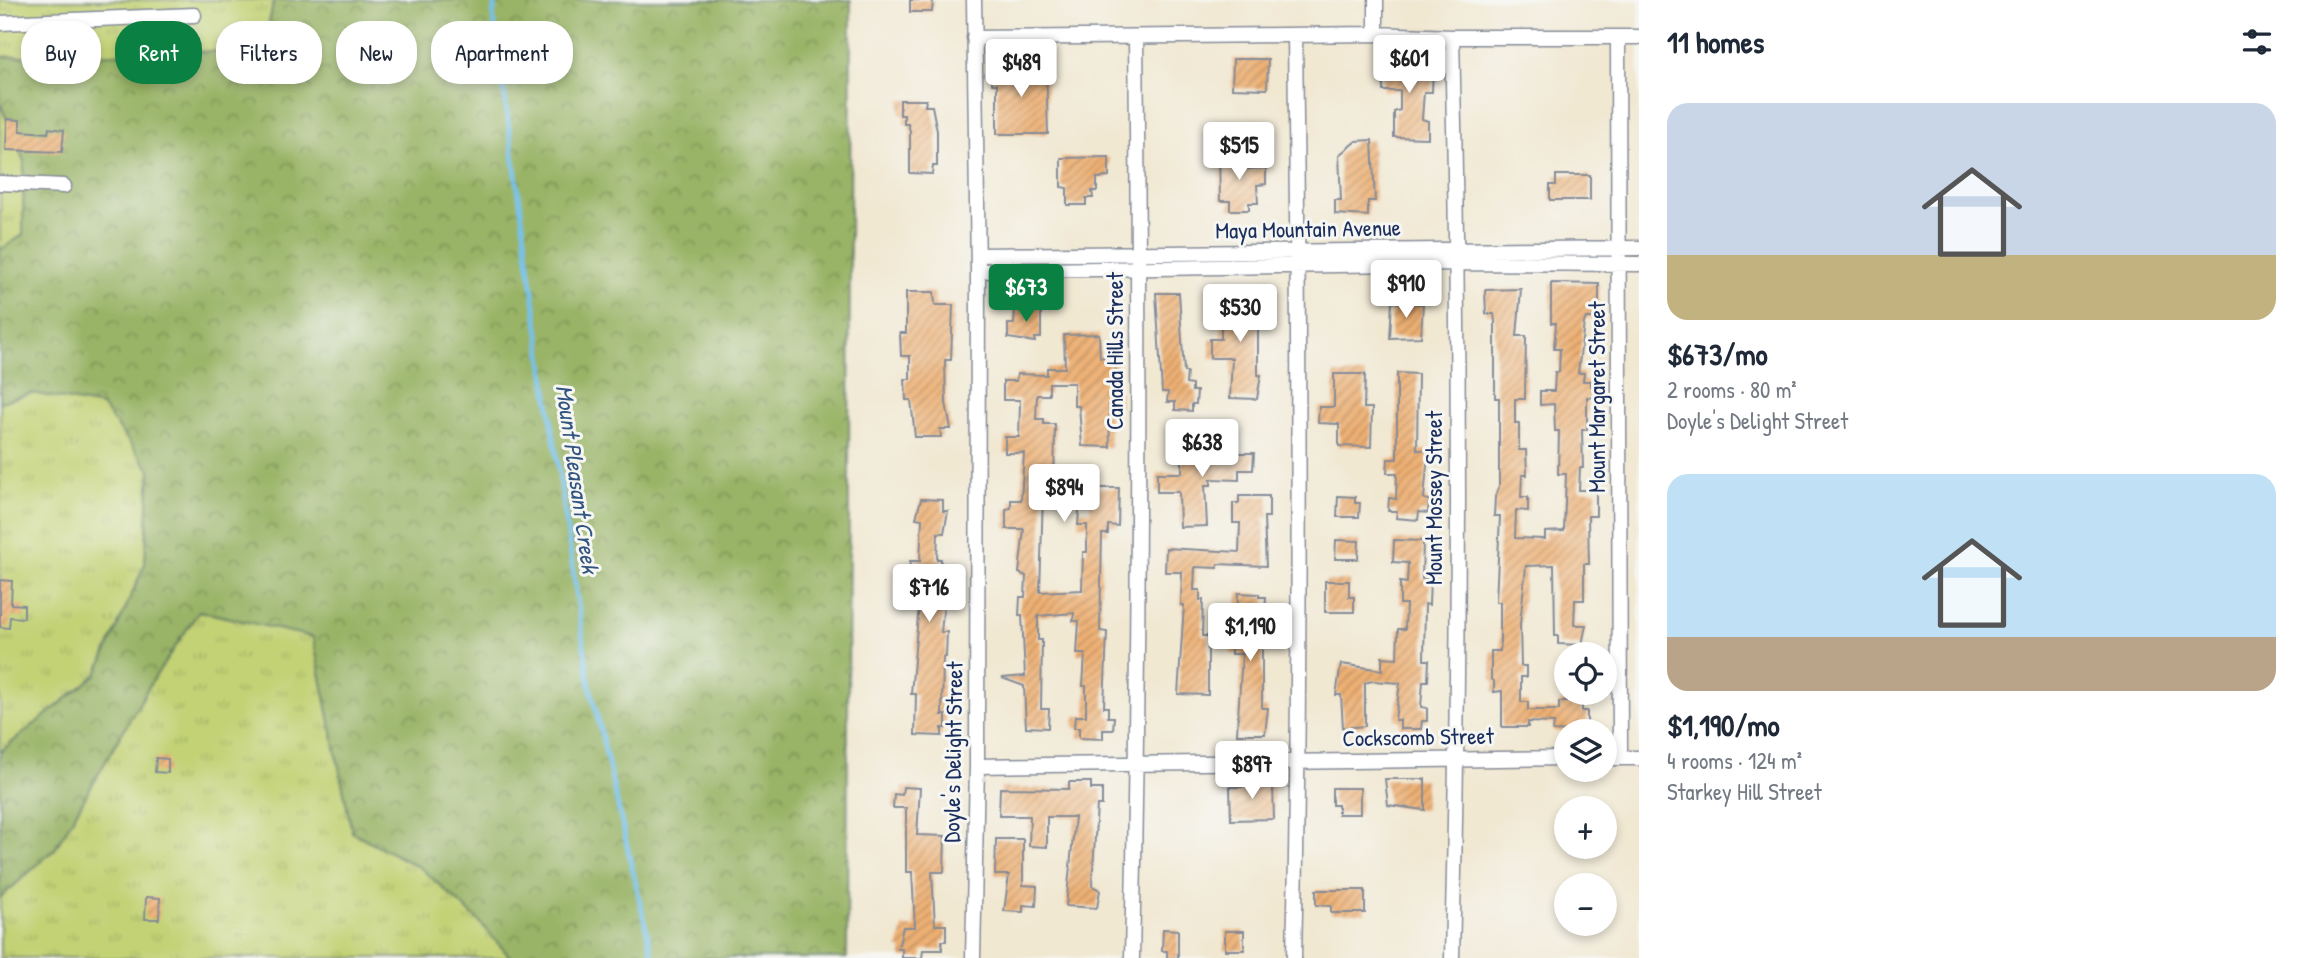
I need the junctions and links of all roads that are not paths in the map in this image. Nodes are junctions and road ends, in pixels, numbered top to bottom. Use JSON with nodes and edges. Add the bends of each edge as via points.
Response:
{"nodes":[{"id":1,"x":974,"y":0,"type":"edge"},
{"id":2,"x":1376,"y":0,"type":"edge"},
{"id":3,"x":194,"y":15,"type":"dead end"},
{"id":4,"x":0,"y":23,"type":"edge"},
{"id":5,"x":1376,"y":34,"type":"junction"},
{"id":6,"x":1295,"y":36,"type":"junction"},
{"id":7,"x":1452,"y":37,"type":"junction"},
{"id":8,"x":1618,"y":37,"type":"junction"},
{"id":9,"x":1639,"y":37,"type":"edge"},
{"id":10,"x":974,"y":38,"type":"junction"},
{"id":11,"x":1136,"y":38,"type":"junction"},
{"id":12,"x":0,"y":183,"type":"edge"},
{"id":13,"x":64,"y":186,"type":"dead end"},
{"id":14,"x":1619,"y":248,"type":"junction"},
{"id":15,"x":1639,"y":248,"type":"edge"},
{"id":16,"x":978,"y":255,"type":"junction"},
{"id":17,"x":1458,"y":256,"type":"junction"},
{"id":18,"x":1138,"y":260,"type":"junction"},
{"id":19,"x":1298,"y":260,"type":"junction"},
{"id":20,"x":1639,"y":264,"type":"edge"},
{"id":21,"x":1620,"y":265,"type":"junction"},
{"id":22,"x":978,"y":271,"type":"junction"},
{"id":23,"x":1613,"y":719,"type":"edge"},
{"id":24,"x":1554,"y":758,"type":"edge"},
{"id":25,"x":1617,"y":758,"type":"edge"},
{"id":26,"x":1639,"y":758,"type":"edge"},
{"id":27,"x":1457,"y":760,"type":"junction"},
{"id":28,"x":1298,"y":761,"type":"junction"},
{"id":29,"x":977,"y":766,"type":"junction"},
{"id":30,"x":1136,"y":766,"type":"junction"},
{"id":31,"x":972,"y":958,"type":"edge"},
{"id":32,"x":1132,"y":958,"type":"edge"},
{"id":33,"x":1294,"y":958,"type":"edge"},
{"id":34,"x":1452,"y":958,"type":"edge"}],
"edges":[{"from":1,"to":10,"type":"street","name":"Doyle's Delight Street"},
{"from":2,"to":5,"type":"street"},
{"from":3,"to":4,"type":"street"},
{"from":5,"to":6,"type":"street"},
{"from":5,"to":7,"type":"street"},
{"from":6,"to":11,"type":"street"},
{"from":6,"to":19,"type":"street"},
{"from":7,"to":8,"type":"street"},
{"from":7,"to":17,"type":"street","name":"Mount Mossey Street"},
{"from":8,"to":9,"type":"street"},
{"from":8,"to":14,"type":"street","name":"Mount Margaret Street"},
{"from":10,"to":11,"type":"street"},
{"from":10,"to":16,"type":"street","name":"Doyle's Delight Street"},
{"from":11,"to":18,"type":"street","name":"Canada Hills Street"},
{"from":12,"to":13,"type":"street"},
{"from":14,"to":15,"type":"street","name":"Maya Mountain Avenue"},
{"from":14,"to":17,"type":"street","name":"Maya Mountain Avenue"},
{"from":14,"to":21,"type":"street","name":"Mount Margaret Street"},
{"from":16,"to":18,"type":"street","name":"Maya Mountain Avenue"},
{"from":16,"to":22,"type":"street","name":"Doyle's Delight Street"},
{"from":17,"to":19,"type":"street","name":"Maya Mountain Avenue"},
{"from":17,"to":21,"type":"street","name":"Maya Mountain Avenue"},
{"from":17,"to":27,"type":"street","name":"Mount Mossey Street"},
{"from":18,"to":19,"type":"street","name":"Maya Mountain Avenue"},
{"from":18,"to":22,"type":"street","name":"Maya Mountain Avenue"},
{"from":18,"to":30,"type":"street","name":"Canada Hills Street"},
{"from":19,"to":28,"type":"street"},
{"from":20,"to":21,"type":"street","name":"Maya Mountain Avenue"},
{"from":21,"to":23,"type":"street","name":"Mount Margaret Street"},
{"from":22,"to":29,"type":"street","name":"Doyle's Delight Street"},
{"from":24,"to":27,"type":"street","name":"Cockscomb Street"},
{"from":25,"to":26,"type":"street"},
{"from":27,"to":28,"type":"street","name":"Cockscomb Street"},
{"from":27,"to":34,"type":"street","name":"Mount Mossey Street"},
{"from":28,"to":30,"type":"street","name":"Cockscomb Street"},
{"from":28,"to":33,"type":"street"},
{"from":29,"to":30,"type":"street","name":"Cockscomb Street"},
{"from":29,"to":31,"type":"street","name":"Doyle's Delight Street"},
{"from":30,"to":32,"type":"street","name":"Canada Hills Street"}]}
